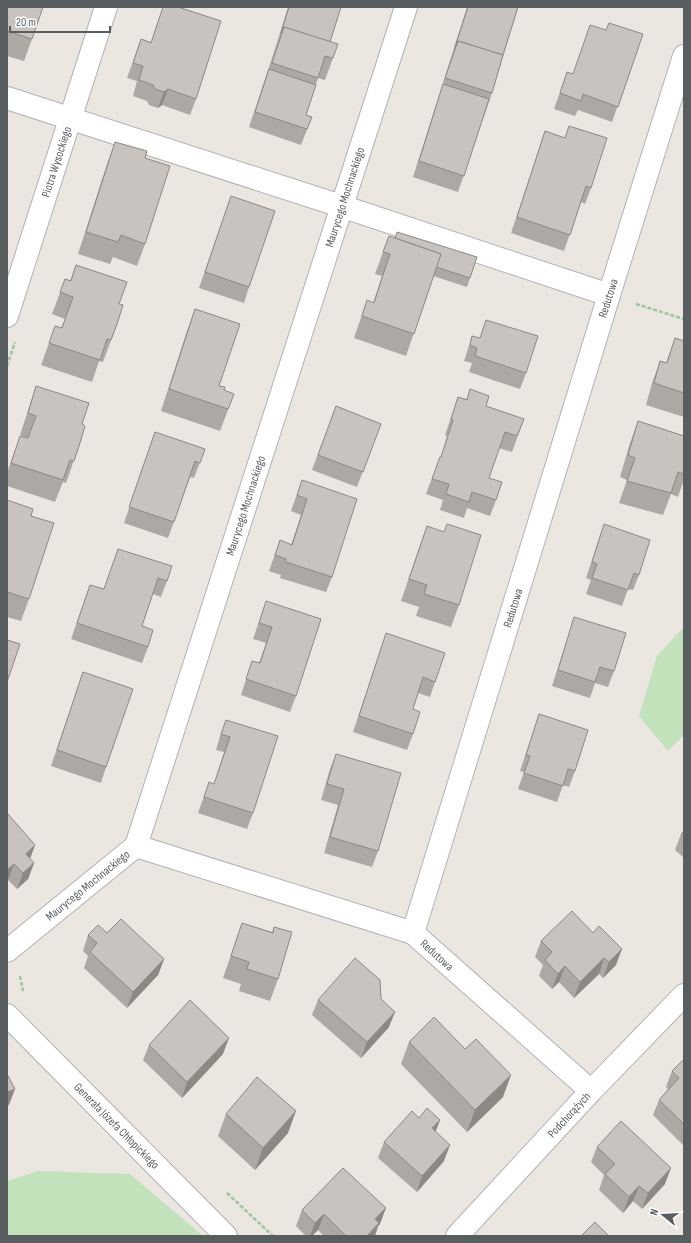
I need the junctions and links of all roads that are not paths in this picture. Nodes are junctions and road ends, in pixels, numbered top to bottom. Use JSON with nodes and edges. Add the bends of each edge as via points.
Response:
{"nodes":[{"id":1,"x":106,"y":7,"type":"edge"},
{"id":2,"x":406,"y":7,"type":"edge"},
{"id":3,"x":684,"y":56,"type":"edge"},
{"id":4,"x":7,"y":98,"type":"edge"},
{"id":5,"x":70,"y":119,"type":"junction"},
{"id":6,"x":341,"y":206,"type":"junction"},
{"id":7,"x":609,"y":295,"type":"junction"},
{"id":8,"x":7,"y":316,"type":"edge"},
{"id":9,"x":136,"y":846,"type":"junction"},
{"id":10,"x":413,"y":933,"type":"junction"},
{"id":11,"x":7,"y":951,"type":"edge"},
{"id":12,"x":684,"y":996,"type":"edge"},
{"id":13,"x":7,"y":1015,"type":"edge"},
{"id":14,"x":591,"y":1091,"type":"junction"},
{"id":15,"x":226,"y":1236,"type":"edge"},
{"id":16,"x":457,"y":1236,"type":"edge"}],
"edges":[{"from":1,"to":5,"type":"street","name":"Piotra Wysockiego"},
{"from":2,"to":6,"type":"street","name":"Maurycego Mochnackiego"},
{"from":3,"to":7,"type":"street","name":"Redutowa"},
{"from":4,"to":5,"type":"street"},
{"from":5,"to":6,"type":"street"},
{"from":5,"to":8,"type":"street","name":"Piotra Wysockiego"},
{"from":6,"to":7,"type":"street"},
{"from":6,"to":9,"type":"street","name":"Maurycego Mochnackiego"},
{"from":7,"to":10,"type":"street","name":"Redutowa"},
{"from":9,"to":10,"type":"street"},
{"from":9,"to":11,"type":"street","name":"Maurycego Mochnackiego"},
{"from":10,"to":14,"type":"street","name":"Redutowa"},
{"from":12,"to":14,"type":"street","name":"Podchorążych"},
{"from":13,"to":15,"type":"street","name":"Generała Józefa Chłopickiego"},
{"from":14,"to":16,"type":"street","name":"Podchorążych"}]}
